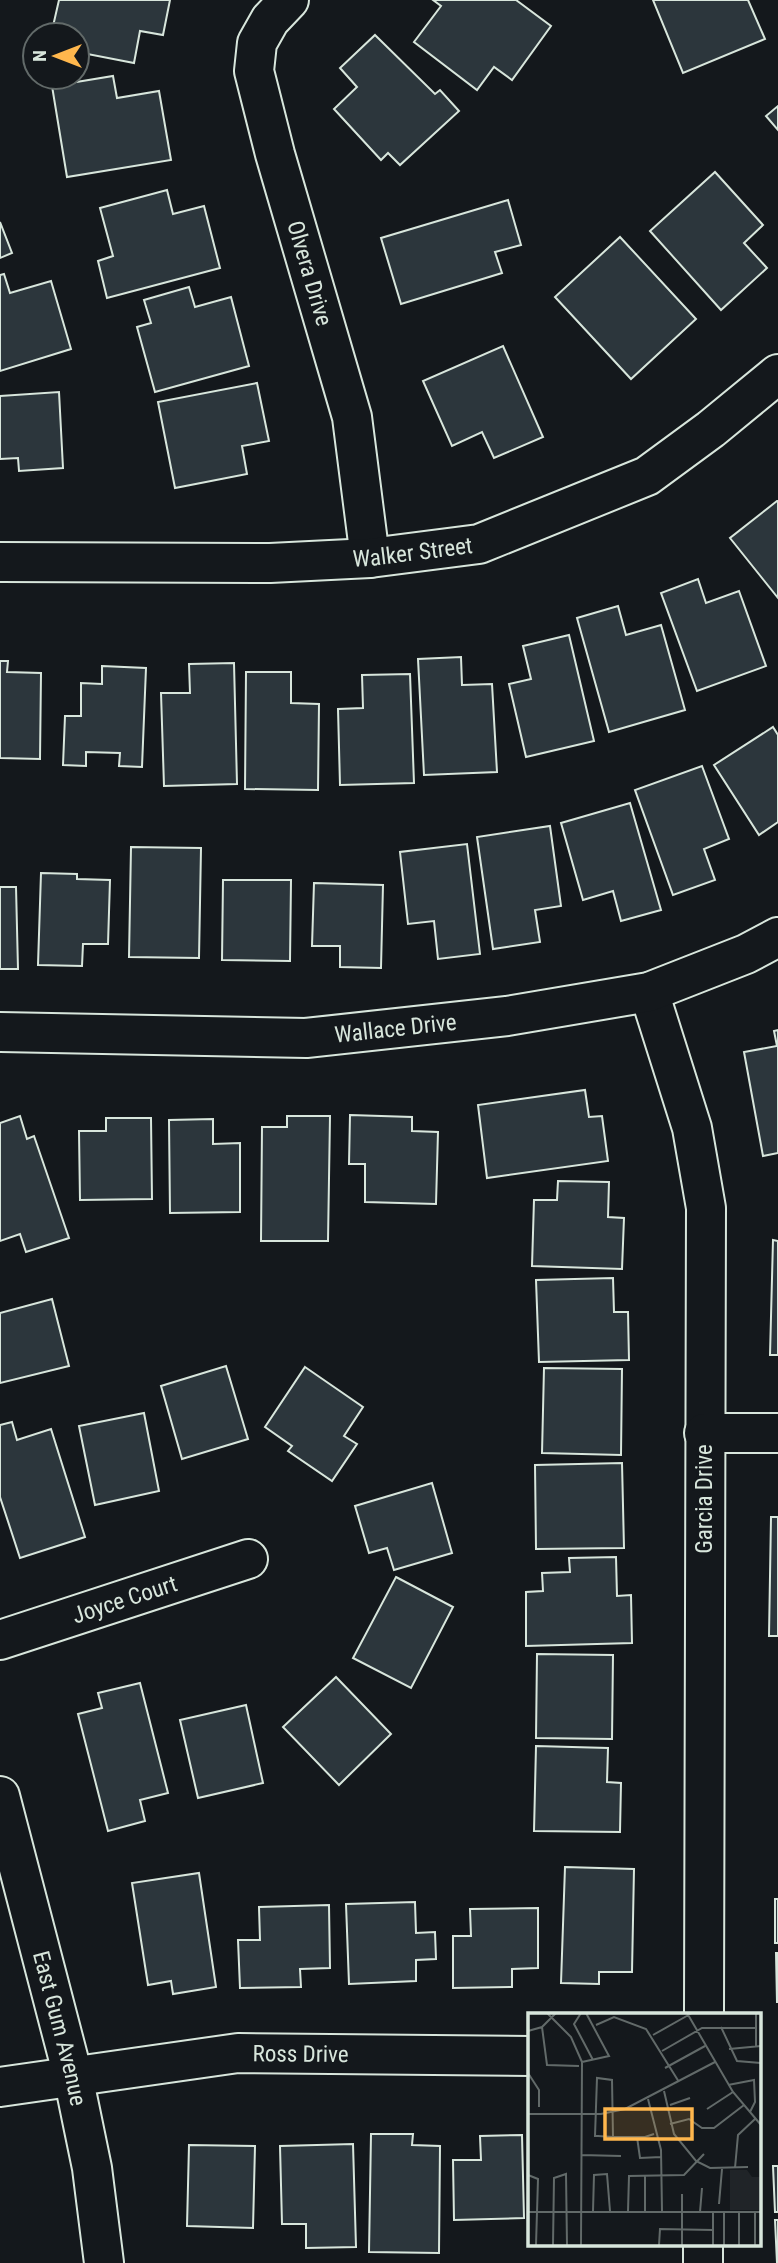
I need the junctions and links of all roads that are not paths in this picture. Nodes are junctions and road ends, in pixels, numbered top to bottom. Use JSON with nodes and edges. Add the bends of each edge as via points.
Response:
{"nodes":[{"id":1,"x":289,"y":0,"type":"edge"},
{"id":2,"x":778,"y":374,"type":"edge"},
{"id":3,"x":370,"y":558,"type":"junction"},
{"id":4,"x":0,"y":562,"type":"edge"},
{"id":5,"x":778,"y":937,"type":"edge"},
{"id":6,"x":649,"y":992,"type":"junction"},
{"id":7,"x":0,"y":1032,"type":"edge"},
{"id":8,"x":704,"y":1433,"type":"junction"},
{"id":9,"x":778,"y":1433,"type":"edge"},
{"id":10,"x":248,"y":1559,"type":"dead end"},
{"id":11,"x":0,"y":1640,"type":"edge"},
{"id":12,"x":0,"y":1796,"type":"edge"},
{"id":13,"x":704,"y":2013,"type":"edge"},
{"id":14,"x":528,"y":2056,"type":"edge"},
{"id":15,"x":73,"y":2077,"type":"junction"},
{"id":16,"x":0,"y":2087,"type":"edge"},
{"id":17,"x":104,"y":2263,"type":"edge"}],
"edges":[{"from":1,"to":3,"type":"street","name":"Olvera Drive","via":[[257,43],[254,71],[352,417]]},
{"from":2,"to":3,"type":"street","name":"Walker Street","via":[[647,476],[479,544]]},
{"from":3,"to":4,"type":"street","name":"Walker Street","via":[[270,563]]},
{"from":5,"to":6,"type":"street","name":"Wallace Drive"},
{"from":6,"to":7,"type":"street","name":"Wallace Drive","via":[[507,1016],[306,1038]]},
{"from":6,"to":8,"type":"street","name":"Garcia Drive","via":[[692,1128],[706,1208]]},
{"from":8,"to":9,"type":"street"},
{"from":8,"to":13,"type":"street","name":"Garcia Drive"},
{"from":10,"to":11,"type":"street","name":"Joyce Court"},
{"from":12,"to":15,"type":"street","name":"East Gum Avenue"},
{"from":14,"to":15,"type":"street","name":"Ross Drive","via":[[239,2053]]},
{"from":15,"to":16,"type":"street","name":"Ross Drive"},
{"from":15,"to":17,"type":"street","name":"East Gum Avenue","via":[[92,2168]]}]}
